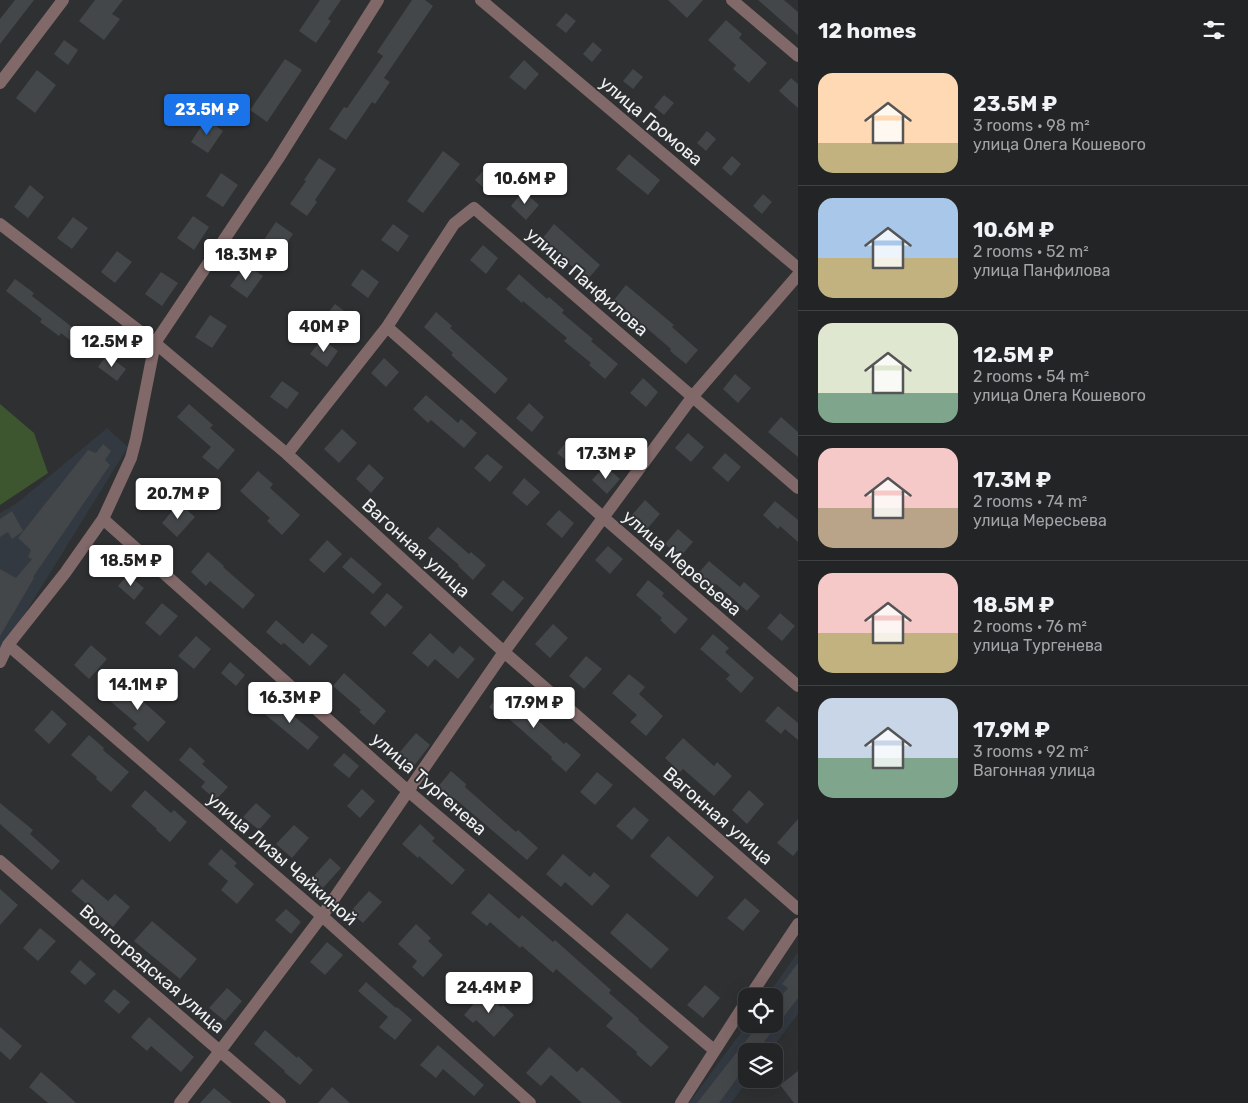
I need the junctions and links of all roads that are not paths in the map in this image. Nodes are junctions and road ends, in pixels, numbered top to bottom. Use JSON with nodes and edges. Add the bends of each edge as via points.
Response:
{"nodes":[{"id":1,"x":63,"y":0,"type":"edge"},
{"id":2,"x":378,"y":0,"type":"edge"},
{"id":3,"x":481,"y":0,"type":"edge"},
{"id":4,"x":732,"y":0,"type":"edge"},
{"id":5,"x":798,"y":56,"type":"edge"},
{"id":6,"x":0,"y":82,"type":"edge"},
{"id":7,"x":0,"y":224,"type":"edge"},
{"id":8,"x":798,"y":268,"type":"edge"},
{"id":9,"x":798,"y":275,"type":"edge"},
{"id":10,"x":387,"y":327,"type":"junction"},
{"id":11,"x":155,"y":343,"type":"junction"},
{"id":12,"x":694,"y":396,"type":"junction"},
{"id":13,"x":287,"y":454,"type":"junction"},
{"id":14,"x":798,"y":488,"type":"edge"},
{"id":15,"x":604,"y":518,"type":"junction"},
{"id":16,"x":104,"y":519,"type":"junction"},
{"id":17,"x":8,"y":645,"type":"junction"},
{"id":18,"x":504,"y":652,"type":"junction"},
{"id":19,"x":0,"y":662,"type":"edge"},
{"id":20,"x":798,"y":686,"type":"edge"},
{"id":21,"x":408,"y":790,"type":"junction"},
{"id":22,"x":0,"y":861,"type":"edge"},
{"id":23,"x":798,"y":909,"type":"edge"},
{"id":24,"x":322,"y":916,"type":"junction"},
{"id":25,"x":798,"y":924,"type":"edge"},
{"id":26,"x":755,"y":988,"type":"edge"},
{"id":27,"x":738,"y":1014,"type":"edge"},
{"id":28,"x":714,"y":1050,"type":"junction"},
{"id":29,"x":220,"y":1051,"type":"junction"},
{"id":30,"x":180,"y":1103,"type":"edge"},
{"id":31,"x":280,"y":1103,"type":"edge"},
{"id":32,"x":530,"y":1103,"type":"edge"},
{"id":33,"x":681,"y":1103,"type":"edge"}],
"edges":[{"from":1,"to":6,"type":"street"},
{"from":2,"to":11,"type":"street","via":[[278,159]]},
{"from":3,"to":8,"type":"street","name":"улица Громова"},
{"from":4,"to":5,"type":"street"},
{"from":7,"to":11,"type":"street","name":"Вагонная улица"},
{"from":9,"to":12,"type":"street"},
{"from":10,"to":12,"type":"street","name":"улица Панфилова","via":[[454,224],[474,208]]},
{"from":10,"to":13,"type":"street","name":"улица Панфилова"},
{"from":10,"to":15,"type":"street","name":"улица Мересьева"},
{"from":11,"to":13,"type":"street","name":"Вагонная улица"},
{"from":11,"to":16,"type":"street","via":[[131,458]]},
{"from":12,"to":14,"type":"street","name":"улица Панфилова"},
{"from":12,"to":15,"type":"street"},
{"from":13,"to":18,"type":"street","name":"Вагонная улица"},
{"from":15,"to":18,"type":"street"},
{"from":15,"to":20,"type":"street","name":"улица Мересьева"},
{"from":16,"to":17,"type":"street"},
{"from":16,"to":21,"type":"street","name":"улица Тургенева"},
{"from":17,"to":19,"type":"street"},
{"from":17,"to":24,"type":"street","name":"улица Лизы Чайкиной"},
{"from":18,"to":21,"type":"street"},
{"from":18,"to":23,"type":"street","name":"Вагонная улица"},
{"from":21,"to":24,"type":"street"},
{"from":21,"to":28,"type":"street","name":"улица Тургенева"},
{"from":22,"to":29,"type":"street","name":"Волгоградская улица"},
{"from":24,"to":29,"type":"street"},
{"from":24,"to":32,"type":"street","name":"улица Лизы Чайкиной"},
{"from":25,"to":26,"type":"street"},
{"from":27,"to":28,"type":"street"},
{"from":28,"to":33,"type":"street"},
{"from":29,"to":30,"type":"street"},
{"from":29,"to":31,"type":"street","name":"Волгоградская улица"}]}
